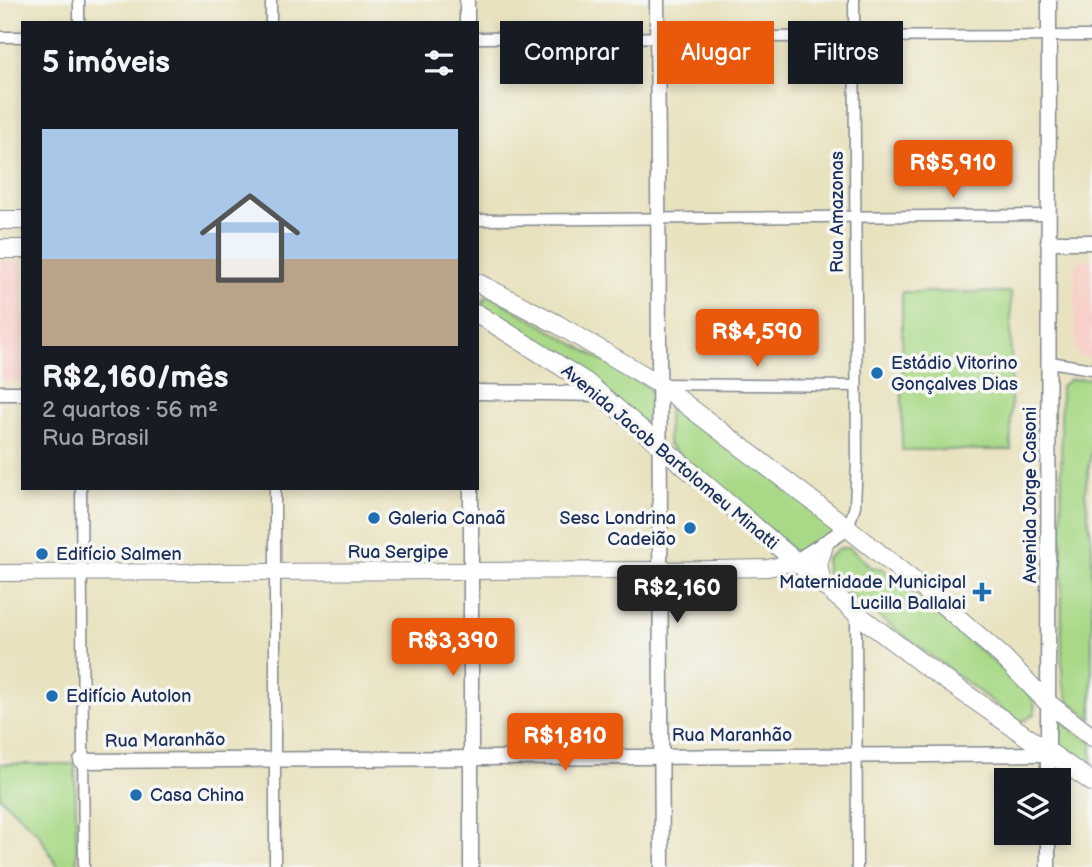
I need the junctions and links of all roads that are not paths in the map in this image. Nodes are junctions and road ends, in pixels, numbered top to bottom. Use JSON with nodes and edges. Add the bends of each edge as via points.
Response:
{"nodes":[{"id":1,"x":79,"y":0,"type":"edge"},
{"id":2,"x":271,"y":0,"type":"edge"},
{"id":3,"x":467,"y":0,"type":"edge"},
{"id":4,"x":657,"y":0,"type":"edge"},
{"id":5,"x":854,"y":0,"type":"edge"},
{"id":6,"x":1049,"y":0,"type":"edge"},
{"id":7,"x":79,"y":21,"type":"edge"},
{"id":8,"x":271,"y":21,"type":"edge"},
{"id":9,"x":467,"y":21,"type":"edge"},
{"id":10,"x":657,"y":21,"type":"edge"},
{"id":11,"x":854,"y":21,"type":"edge"},
{"id":12,"x":1049,"y":36,"type":"junction"},
{"id":13,"x":1092,"y":36,"type":"edge"},
{"id":14,"x":0,"y":37,"type":"edge"},
{"id":15,"x":21,"y":37,"type":"edge"},
{"id":16,"x":657,"y":37,"type":"edge"},
{"id":17,"x":903,"y":37,"type":"edge"},
{"id":18,"x":479,"y":38,"type":"edge"},
{"id":19,"x":657,"y":84,"type":"edge"},
{"id":20,"x":855,"y":84,"type":"edge"},
{"id":21,"x":1049,"y":215,"type":"junction"},
{"id":22,"x":857,"y":216,"type":"junction"},
{"id":23,"x":658,"y":218,"type":"junction"},
{"id":24,"x":0,"y":219,"type":"edge"},
{"id":25,"x":21,"y":220,"type":"edge"},
{"id":26,"x":479,"y":220,"type":"edge"},
{"id":27,"x":1048,"y":242,"type":"junction"},
{"id":28,"x":1092,"y":242,"type":"edge"},
{"id":29,"x":21,"y":248,"type":"edge"},
{"id":30,"x":0,"y":249,"type":"edge"},
{"id":31,"x":479,"y":284,"type":"edge"},
{"id":32,"x":479,"y":315,"type":"edge"},
{"id":33,"x":1049,"y":362,"type":"junction"},
{"id":34,"x":1092,"y":369,"type":"edge"},
{"id":35,"x":659,"y":384,"type":"junction"},
{"id":36,"x":856,"y":386,"type":"junction"},
{"id":37,"x":0,"y":393,"type":"edge"},
{"id":38,"x":21,"y":393,"type":"edge"},
{"id":39,"x":479,"y":393,"type":"edge"},
{"id":40,"x":601,"y":394,"type":"junction"},
{"id":41,"x":659,"y":444,"type":"junction"},
{"id":42,"x":81,"y":490,"type":"edge"},
{"id":43,"x":275,"y":490,"type":"edge"},
{"id":44,"x":471,"y":490,"type":"edge"},
{"id":45,"x":848,"y":528,"type":"junction"},
{"id":46,"x":824,"y":545,"type":"junction"},
{"id":47,"x":795,"y":562,"type":"junction"},
{"id":48,"x":659,"y":570,"type":"junction"},
{"id":49,"x":275,"y":571,"type":"junction"},
{"id":50,"x":470,"y":571,"type":"junction"},
{"id":51,"x":81,"y":572,"type":"junction"},
{"id":52,"x":0,"y":573,"type":"edge"},
{"id":53,"x":822,"y":585,"type":"junction"},
{"id":54,"x":856,"y":613,"type":"junction"},
{"id":55,"x":1048,"y":703,"type":"junction"},
{"id":56,"x":1092,"y":737,"type":"edge"},
{"id":57,"x":856,"y":753,"type":"junction"},
{"id":58,"x":661,"y":754,"type":"junction"},
{"id":59,"x":1048,"y":754,"type":"junction"},
{"id":60,"x":274,"y":758,"type":"junction"},
{"id":61,"x":471,"y":758,"type":"junction"},
{"id":62,"x":81,"y":761,"type":"junction"},
{"id":63,"x":1048,"y":768,"type":"edge"},
{"id":64,"x":1092,"y":782,"type":"edge"},
{"id":65,"x":1048,"y":845,"type":"edge"},
{"id":66,"x":84,"y":867,"type":"edge"},
{"id":67,"x":275,"y":867,"type":"edge"},
{"id":68,"x":471,"y":867,"type":"edge"},
{"id":69,"x":662,"y":867,"type":"edge"},
{"id":70,"x":857,"y":867,"type":"edge"},
{"id":71,"x":1048,"y":867,"type":"edge"}],
"edges":[{"from":1,"to":7,"type":"street"},
{"from":2,"to":8,"type":"street"},
{"from":3,"to":9,"type":"street"},
{"from":4,"to":10,"type":"street"},
{"from":5,"to":11,"type":"street","name":"Rua Amazonas"},
{"from":6,"to":12,"type":"street","name":"Avenida Jorge Casoni"},
{"from":12,"to":13,"type":"street"},
{"from":12,"to":17,"type":"street"},
{"from":12,"to":21,"type":"street","name":"Avenida Jorge Casoni"},
{"from":14,"to":15,"type":"street"},
{"from":16,"to":18,"type":"street"},
{"from":19,"to":23,"type":"street"},
{"from":20,"to":22,"type":"street","name":"Rua Amazonas"},
{"from":21,"to":22,"type":"street"},
{"from":21,"to":27,"type":"street","name":"Avenida Jorge Casoni"},
{"from":22,"to":23,"type":"street"},
{"from":22,"to":36,"type":"street","name":"Rua Amazonas"},
{"from":23,"to":26,"type":"street"},
{"from":23,"to":35,"type":"street"},
{"from":24,"to":25,"type":"main road"},
{"from":27,"to":28,"type":"street"},
{"from":27,"to":33,"type":"street","name":"Avenida Jorge Casoni"},
{"from":29,"to":30,"type":"main road"},
{"from":31,"to":35,"type":"main road","name":"Avenida Jacob Bartolomeu Minatti"},
{"from":32,"to":40,"type":"main road","name":"Avenida Jacob Bartolomeu Minatti"},
{"from":33,"to":34,"type":"street"},
{"from":33,"to":55,"type":"street","name":"Avenida Jorge Casoni"},
{"from":35,"to":36,"type":"street"},
{"from":35,"to":41,"type":"street"},
{"from":35,"to":45,"type":"main road","name":"Avenida Jacob Bartolomeu Minatti"},
{"from":36,"to":45,"type":"street","name":"Rua Amazonas","via":[[856,494]]},
{"from":37,"to":38,"type":"street"},
{"from":39,"to":40,"type":"street"},
{"from":40,"to":41,"type":"main road","name":"Avenida Jacob Bartolomeu Minatti"},
{"from":41,"to":47,"type":"main road","name":"Avenida Jacob Bartolomeu Minatti"},
{"from":41,"to":48,"type":"street"},
{"from":42,"to":51,"type":"street"},
{"from":43,"to":49,"type":"street"},
{"from":44,"to":50,"type":"street"},
{"from":45,"to":46,"type":"street"},
{"from":45,"to":55,"type":"main road","name":"Avenida Jacob Bartolomeu Minatti","via":[[1002,656]]},
{"from":46,"to":47,"type":"street"},
{"from":46,"to":53,"type":"main road","via":[[818,564]]},
{"from":47,"to":48,"type":"main road","name":"Rua Sergipe","via":[[768,568]]},
{"from":47,"to":53,"type":"main road","name":"Avenida Jacob Bartolomeu Minatti"},
{"from":48,"to":50,"type":"main road","name":"Rua Sergipe"},
{"from":48,"to":58,"type":"street"},
{"from":49,"to":50,"type":"main road","name":"Rua Sergipe"},
{"from":49,"to":51,"type":"main road","name":"Rua Sergipe"},
{"from":49,"to":60,"type":"street"},
{"from":50,"to":61,"type":"street"},
{"from":51,"to":52,"type":"main road","name":"Rua Sergipe"},
{"from":51,"to":62,"type":"street"},
{"from":53,"to":54,"type":"main road","name":"Avenida Jacob Bartolomeu Minatti"},
{"from":54,"to":57,"type":"street"},
{"from":54,"to":59,"type":"main road","name":"Avenida Jacob Bartolomeu Minatti"},
{"from":55,"to":56,"type":"main road","name":"Avenida Jacob Bartolomeu Minatti"},
{"from":55,"to":59,"type":"street","name":"Avenida Jorge Casoni"},
{"from":57,"to":58,"type":"street","name":"Rua Maranhão"},
{"from":57,"to":59,"type":"street","name":"Rua Maranhão"},
{"from":57,"to":70,"type":"street"},
{"from":58,"to":61,"type":"street","name":"Rua Maranhão"},
{"from":58,"to":69,"type":"street"},
{"from":59,"to":63,"type":"street","name":"Avenida Jorge Casoni"},
{"from":59,"to":64,"type":"main road","name":"Avenida Jacob Bartolomeu Minatti"},
{"from":60,"to":61,"type":"street","name":"Rua Maranhão"},
{"from":60,"to":62,"type":"street","name":"Rua Maranhão"},
{"from":60,"to":67,"type":"street"},
{"from":61,"to":68,"type":"street"},
{"from":62,"to":66,"type":"street"},
{"from":65,"to":71,"type":"street"}]}
